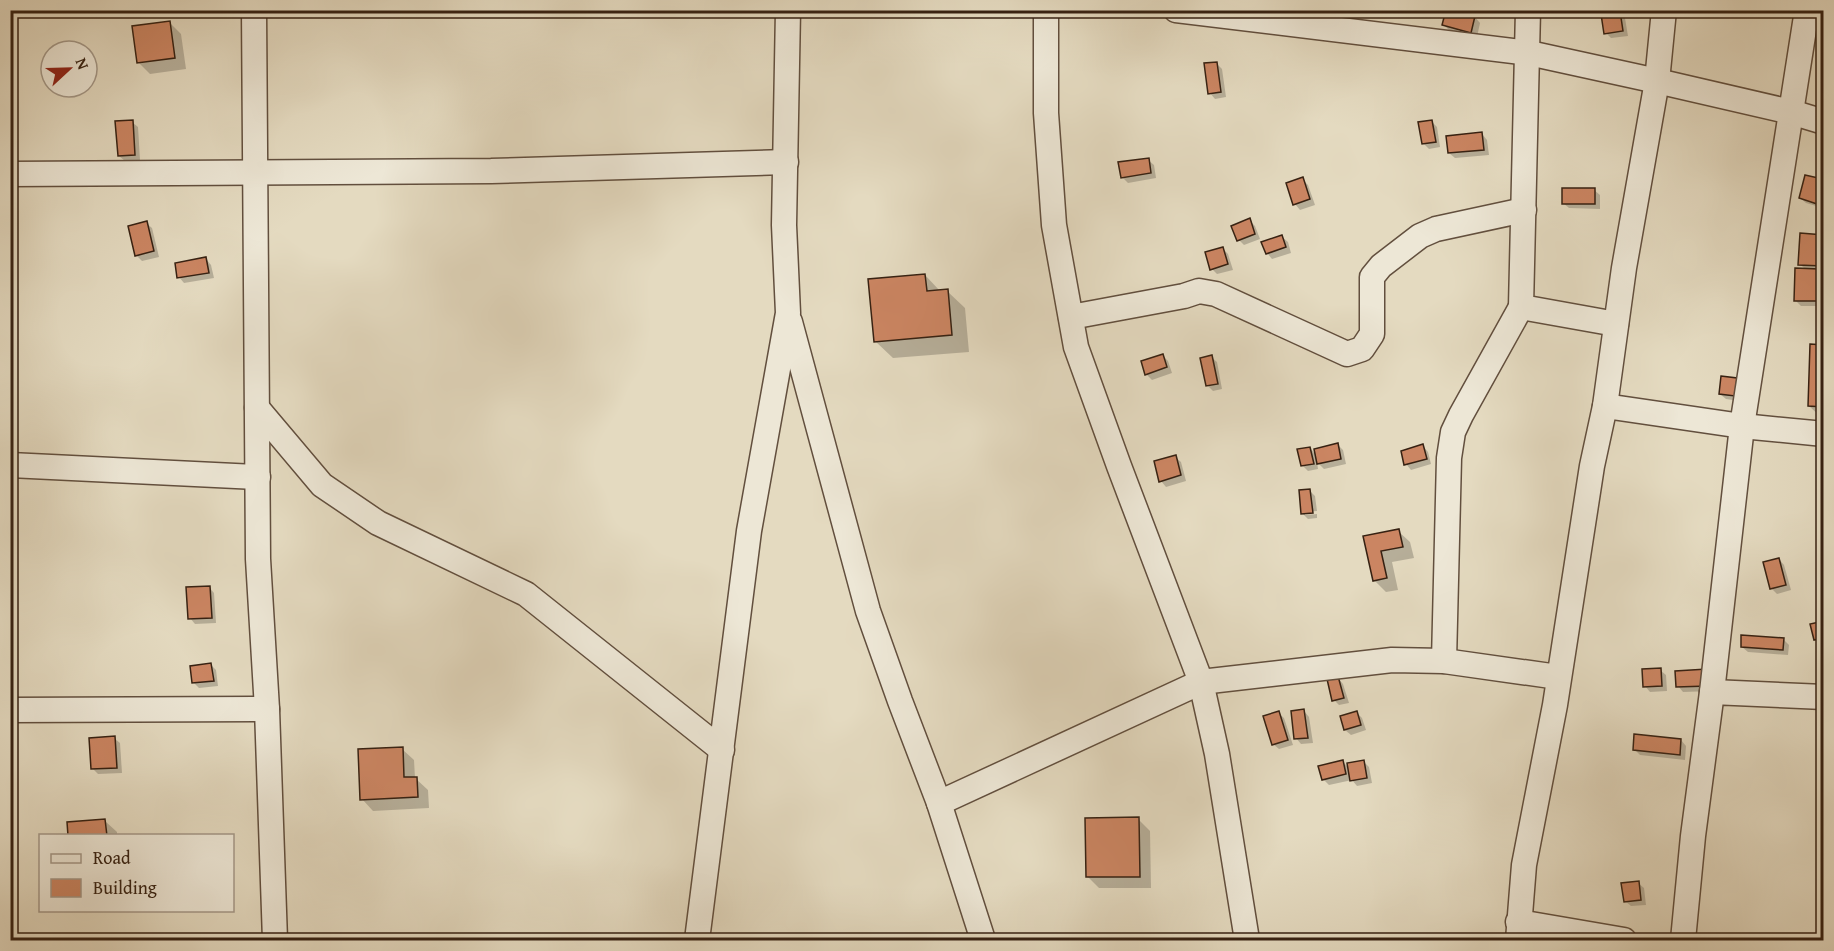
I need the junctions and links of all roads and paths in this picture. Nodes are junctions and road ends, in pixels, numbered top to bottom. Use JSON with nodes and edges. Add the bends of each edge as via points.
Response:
{"nodes":[{"id":1,"x":254,"y":10,"type":"edge"},
{"id":2,"x":788,"y":10,"type":"edge"},
{"id":3,"x":1046,"y":10,"type":"edge"},
{"id":4,"x":1176,"y":10,"type":"edge"},
{"id":5,"x":1528,"y":10,"type":"edge"},
{"id":6,"x":1664,"y":10,"type":"edge"},
{"id":7,"x":1807,"y":10,"type":"edge"},
{"id":8,"x":1529,"y":53,"type":"junction"},
{"id":9,"x":1657,"y":81,"type":"junction"},
{"id":10,"x":1791,"y":112,"type":"junction"},
{"id":11,"x":1824,"y":122,"type":"edge"},
{"id":12,"x":786,"y":162,"type":"junction"},
{"id":13,"x":255,"y":172,"type":"junction"},
{"id":14,"x":10,"y":174,"type":"edge"},
{"id":15,"x":1524,"y":210,"type":"junction"},
{"id":16,"x":1521,"y":307,"type":"junction"},
{"id":17,"x":788,"y":313,"type":"junction"},
{"id":18,"x":1071,"y":316,"type":"junction"},
{"id":19,"x":1616,"y":324,"type":"junction"},
{"id":20,"x":1605,"y":406,"type":"junction"},
{"id":21,"x":257,"y":408,"type":"junction"},
{"id":22,"x":1742,"y":426,"type":"junction"},
{"id":23,"x":1824,"y":434,"type":"edge"},
{"id":24,"x":10,"y":465,"type":"edge"},
{"id":25,"x":258,"y":477,"type":"junction"},
{"id":26,"x":1444,"y":661,"type":"junction"},
{"id":27,"x":1558,"y":677,"type":"junction"},
{"id":28,"x":1201,"y":682,"type":"junction"},
{"id":29,"x":1713,"y":692,"type":"junction"},
{"id":30,"x":1824,"y":697,"type":"edge"},
{"id":31,"x":267,"y":709,"type":"junction"},
{"id":32,"x":10,"y":710,"type":"edge"},
{"id":33,"x":722,"y":750,"type":"junction"},
{"id":34,"x":939,"y":803,"type":"junction"},
{"id":35,"x":1518,"y":931,"type":"edge"},
{"id":36,"x":275,"y":940,"type":"edge"},
{"id":37,"x":697,"y":940,"type":"edge"},
{"id":38,"x":983,"y":940,"type":"edge"},
{"id":39,"x":1247,"y":940,"type":"edge"},
{"id":40,"x":1624,"y":940,"type":"edge"},
{"id":41,"x":1683,"y":940,"type":"edge"}],
"edges":[{"from":1,"to":13,"type":"street"},
{"from":2,"to":12,"type":"street"},
{"from":3,"to":18,"type":"street","via":[[1046,112],[1054,225]]},
{"from":4,"to":8,"type":"street"},
{"from":5,"to":8,"type":"street"},
{"from":6,"to":9,"type":"street"},
{"from":7,"to":10,"type":"street"},
{"from":8,"to":9,"type":"street"},
{"from":8,"to":15,"type":"street"},
{"from":9,"to":10,"type":"street"},
{"from":9,"to":19,"type":"street"},
{"from":10,"to":11,"type":"street"},
{"from":10,"to":22,"type":"street"},
{"from":12,"to":13,"type":"street","via":[[491,171]]},
{"from":12,"to":17,"type":"street"},
{"from":13,"to":14,"type":"street"},
{"from":13,"to":21,"type":"street"},
{"from":15,"to":16,"type":"street"},
{"from":15,"to":18,"type":"street","via":[[1436,229],[1420,236],[1381,266],[1372,277],[1372,334],[1362,349],[1347,354],[1216,294],[1198,291]]},
{"from":16,"to":19,"type":"street"},
{"from":16,"to":26,"type":"street","via":[[1453,432]]},
{"from":17,"to":33,"type":"street","via":[[749,531]]},
{"from":17,"to":34,"type":"street","via":[[868,611]]},
{"from":18,"to":28,"type":"street","via":[[1076,347],[1095,401]]},
{"from":19,"to":20,"type":"street"},
{"from":20,"to":22,"type":"street"},
{"from":20,"to":27,"type":"street"},
{"from":21,"to":25,"type":"street"},
{"from":21,"to":33,"type":"street","via":[[322,484],[378,523],[526,594]]},
{"from":22,"to":23,"type":"street"},
{"from":22,"to":29,"type":"street"},
{"from":24,"to":25,"type":"street"},
{"from":25,"to":31,"type":"street","via":[[258,559]]},
{"from":26,"to":27,"type":"street"},
{"from":26,"to":28,"type":"street","via":[[1392,660]]},
{"from":27,"to":35,"type":"street","via":[[1524,865]]},
{"from":28,"to":34,"type":"street"},
{"from":28,"to":39,"type":"street","via":[[1217,754]]},
{"from":29,"to":30,"type":"street"},
{"from":29,"to":41,"type":"street"},
{"from":31,"to":32,"type":"street"},
{"from":31,"to":36,"type":"street"},
{"from":33,"to":37,"type":"street"},
{"from":34,"to":38,"type":"street"},
{"from":35,"to":40,"type":"street"}]}
